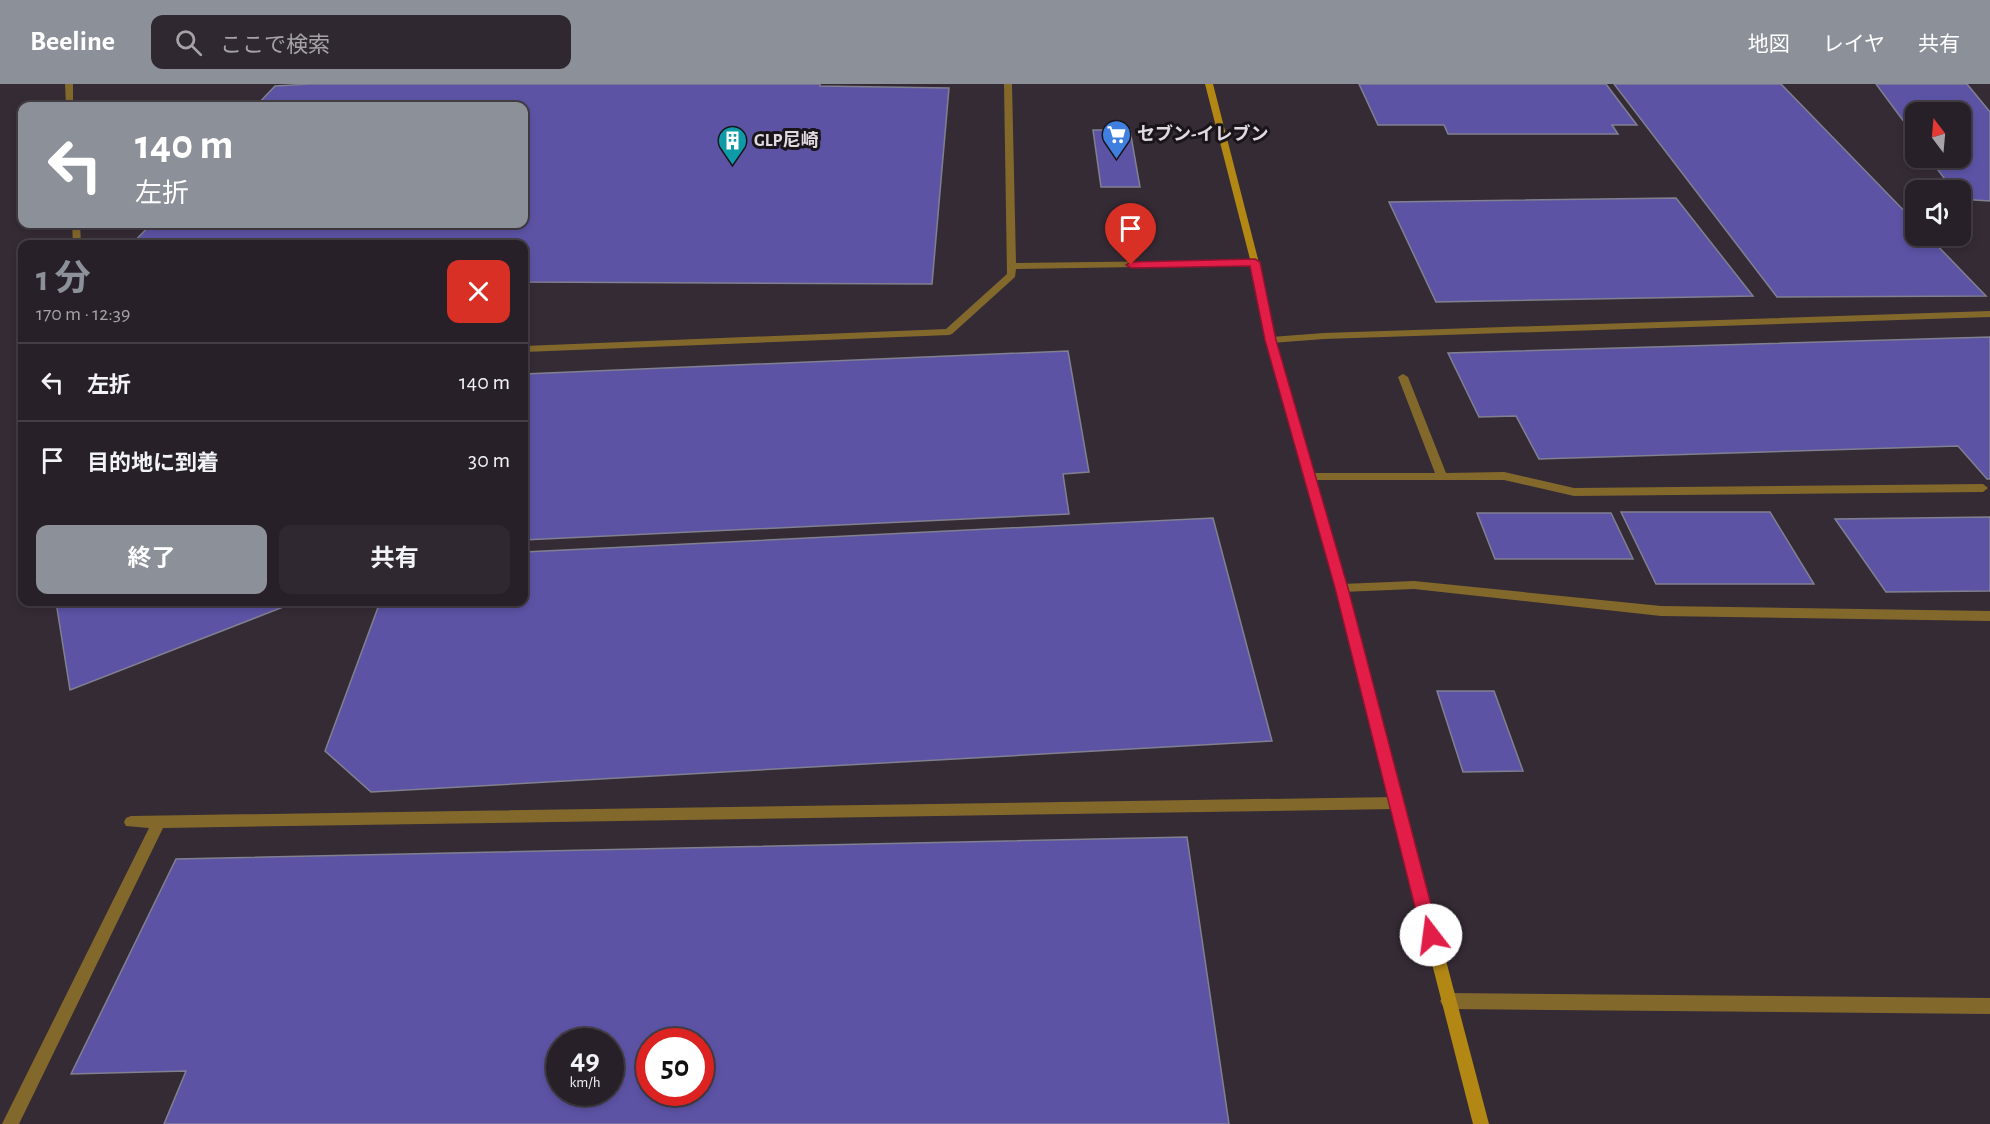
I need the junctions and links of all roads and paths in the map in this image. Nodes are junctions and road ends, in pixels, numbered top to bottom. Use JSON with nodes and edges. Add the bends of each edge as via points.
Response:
{"nodes":[{"id":1,"x":69,"y":84,"type":"edge"},
{"id":2,"x":1008,"y":84,"type":"edge"},
{"id":3,"x":1209,"y":84,"type":"edge"},
{"id":4,"x":70,"y":102,"type":"edge"},
{"id":5,"x":1255,"y":262,"type":"junction"},
{"id":6,"x":1011,"y":266,"type":"junction"},
{"id":7,"x":1990,"y":314,"type":"edge"},
{"id":8,"x":1270,"y":340,"type":"junction"},
{"id":9,"x":528,"y":349,"type":"edge"},
{"id":10,"x":1403,"y":377,"type":"dead end"},
{"id":11,"x":1442,"y":476,"type":"junction"},
{"id":12,"x":1311,"y":477,"type":"junction"},
{"id":13,"x":1983,"y":488,"type":"dead end"},
{"id":14,"x":1342,"y":588,"type":"junction"},
{"id":15,"x":1990,"y":616,"type":"edge"},
{"id":16,"x":1396,"y":803,"type":"junction"},
{"id":17,"x":131,"y":822,"type":"dead end"},
{"id":18,"x":159,"y":822,"type":"junction"},
{"id":19,"x":1448,"y":1001,"type":"junction"},
{"id":20,"x":1990,"y":1006,"type":"edge"},
{"id":21,"x":10,"y":1124,"type":"edge"},
{"id":22,"x":1481,"y":1124,"type":"edge"}],
"edges":[{"from":1,"to":4,"type":"street"},
{"from":2,"to":6,"type":"street"},
{"from":3,"to":5,"type":"main road"},
{"from":5,"to":6,"type":"street"},
{"from":5,"to":8,"type":"main road"},
{"from":6,"to":9,"type":"street","via":[[1012,275],[949,332]]},
{"from":7,"to":8,"type":"street"},
{"from":8,"to":12,"type":"main road"},
{"from":10,"to":11,"type":"street"},
{"from":11,"to":12,"type":"street"},
{"from":11,"to":13,"type":"street","via":[[1504,476],[1574,492]]},
{"from":12,"to":14,"type":"main road"},
{"from":14,"to":15,"type":"street","via":[[1414,585],[1661,611]]},
{"from":14,"to":16,"type":"main road"},
{"from":16,"to":18,"type":"street"},
{"from":16,"to":19,"type":"main road"},
{"from":17,"to":18,"type":"street"},
{"from":18,"to":21,"type":"street"},
{"from":19,"to":20,"type":"street"},
{"from":19,"to":22,"type":"main road"}]}
